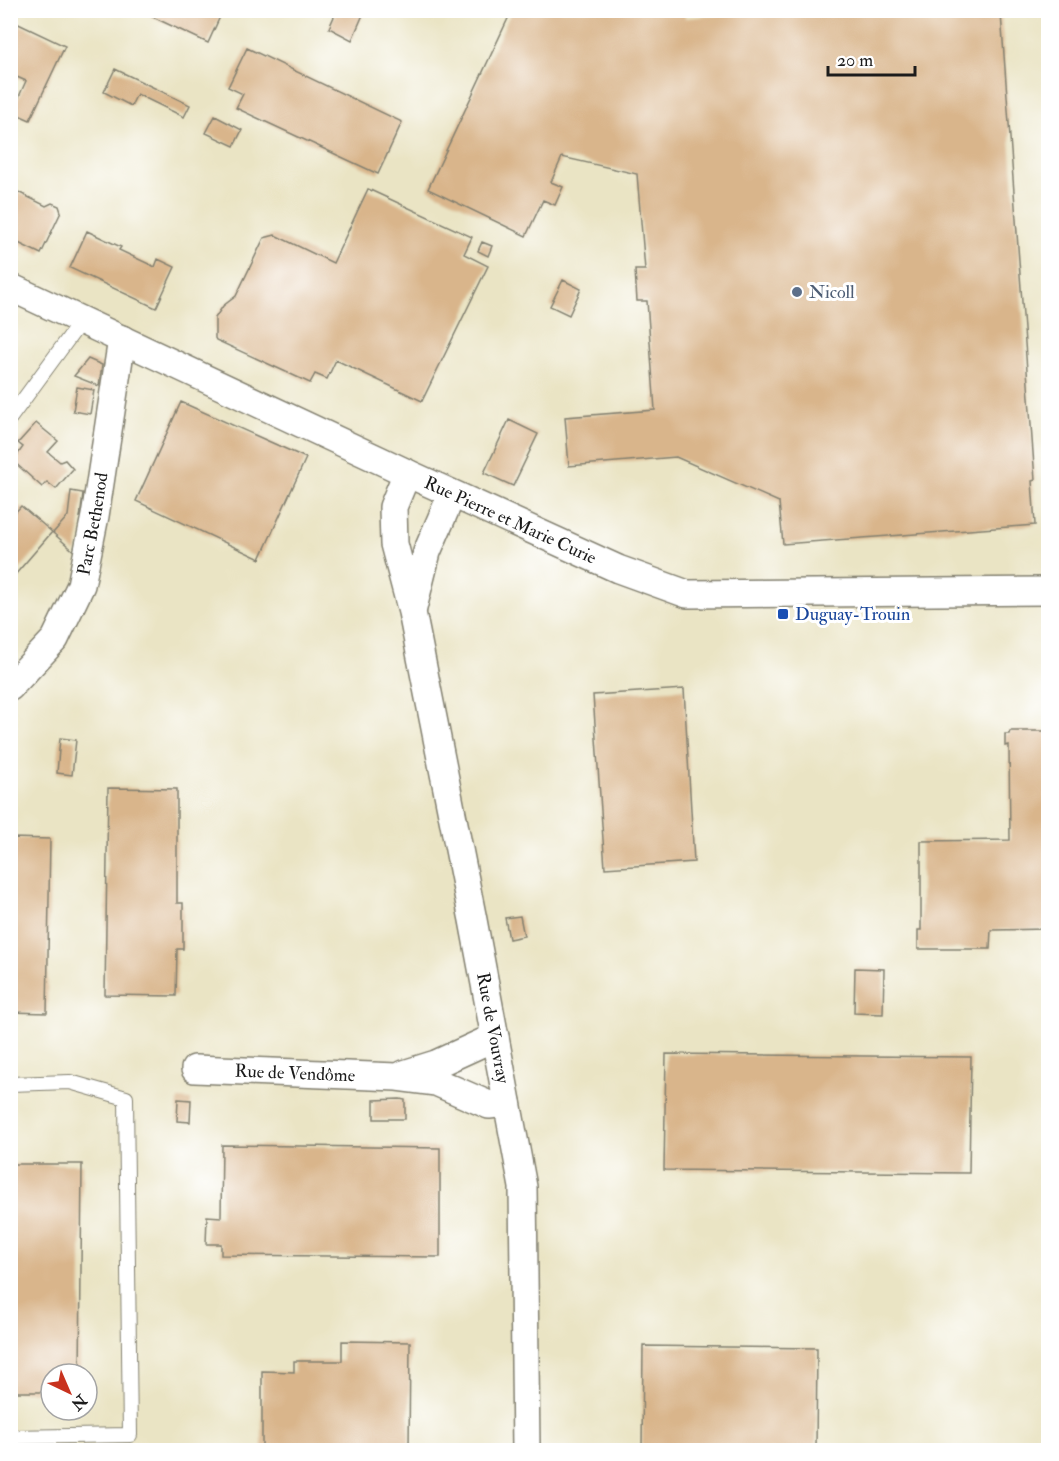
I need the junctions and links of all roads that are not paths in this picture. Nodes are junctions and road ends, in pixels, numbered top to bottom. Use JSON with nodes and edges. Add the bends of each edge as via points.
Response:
{"nodes":[{"id":1,"x":10,"y":287,"type":"edge"},
{"id":2,"x":82,"y":320,"type":"junction"},
{"id":3,"x":122,"y":339,"type":"junction"},
{"id":4,"x":10,"y":418,"type":"edge"},
{"id":5,"x":407,"y":473,"type":"junction"},
{"id":6,"x":452,"y":494,"type":"junction"},
{"id":7,"x":1048,"y":591,"type":"edge"},
{"id":8,"x":412,"y":612,"type":"junction"},
{"id":9,"x":10,"y":687,"type":"edge"},
{"id":10,"x":495,"y":1037,"type":"junction"},
{"id":11,"x":195,"y":1069,"type":"dead end"},
{"id":12,"x":397,"y":1077,"type":"junction"},
{"id":13,"x":10,"y":1084,"type":"edge"},
{"id":14,"x":507,"y":1103,"type":"junction"},
{"id":15,"x":10,"y":1437,"type":"edge"},
{"id":16,"x":526,"y":1450,"type":"edge"}],
"edges":[{"from":1,"to":2,"type":"street","name":"Rue Pierre et Marie Curie"},
{"from":2,"to":3,"type":"street","name":"Rue Pierre et Marie Curie"},
{"from":2,"to":4,"type":"lane"},
{"from":3,"to":5,"type":"street","name":"Rue Pierre et Marie Curie"},
{"from":3,"to":9,"type":"street","name":"Parc Bethenod","via":[[81,585],[55,639]]},
{"from":5,"to":6,"type":"street","name":"Rue Pierre et Marie Curie"},
{"from":5,"to":8,"type":"street","name":"Rue de Vouvray","via":[[393,507],[394,544]]},
{"from":6,"to":7,"type":"street","name":"Rue Pierre et Marie Curie","via":[[618,569],[687,594]]},
{"from":6,"to":8,"type":"street","name":"Rue de Vouvray","via":[[427,552]]},
{"from":8,"to":10,"type":"street","name":"Rue de Vouvray"},
{"from":10,"to":12,"type":"street","name":"Rue de Vendôme"},
{"from":10,"to":14,"type":"street","name":"Rue de Vouvray"},
{"from":11,"to":12,"type":"street","name":"Rue de Vendôme"},
{"from":12,"to":14,"type":"street","name":"Rue de Vendôme","via":[[436,1082],[489,1105]]},
{"from":13,"to":15,"type":"lane","via":[[70,1082],[126,1098],[130,1435]]},
{"from":14,"to":16,"type":"street","name":"Rue de Vouvray","via":[[523,1187]]}]}
